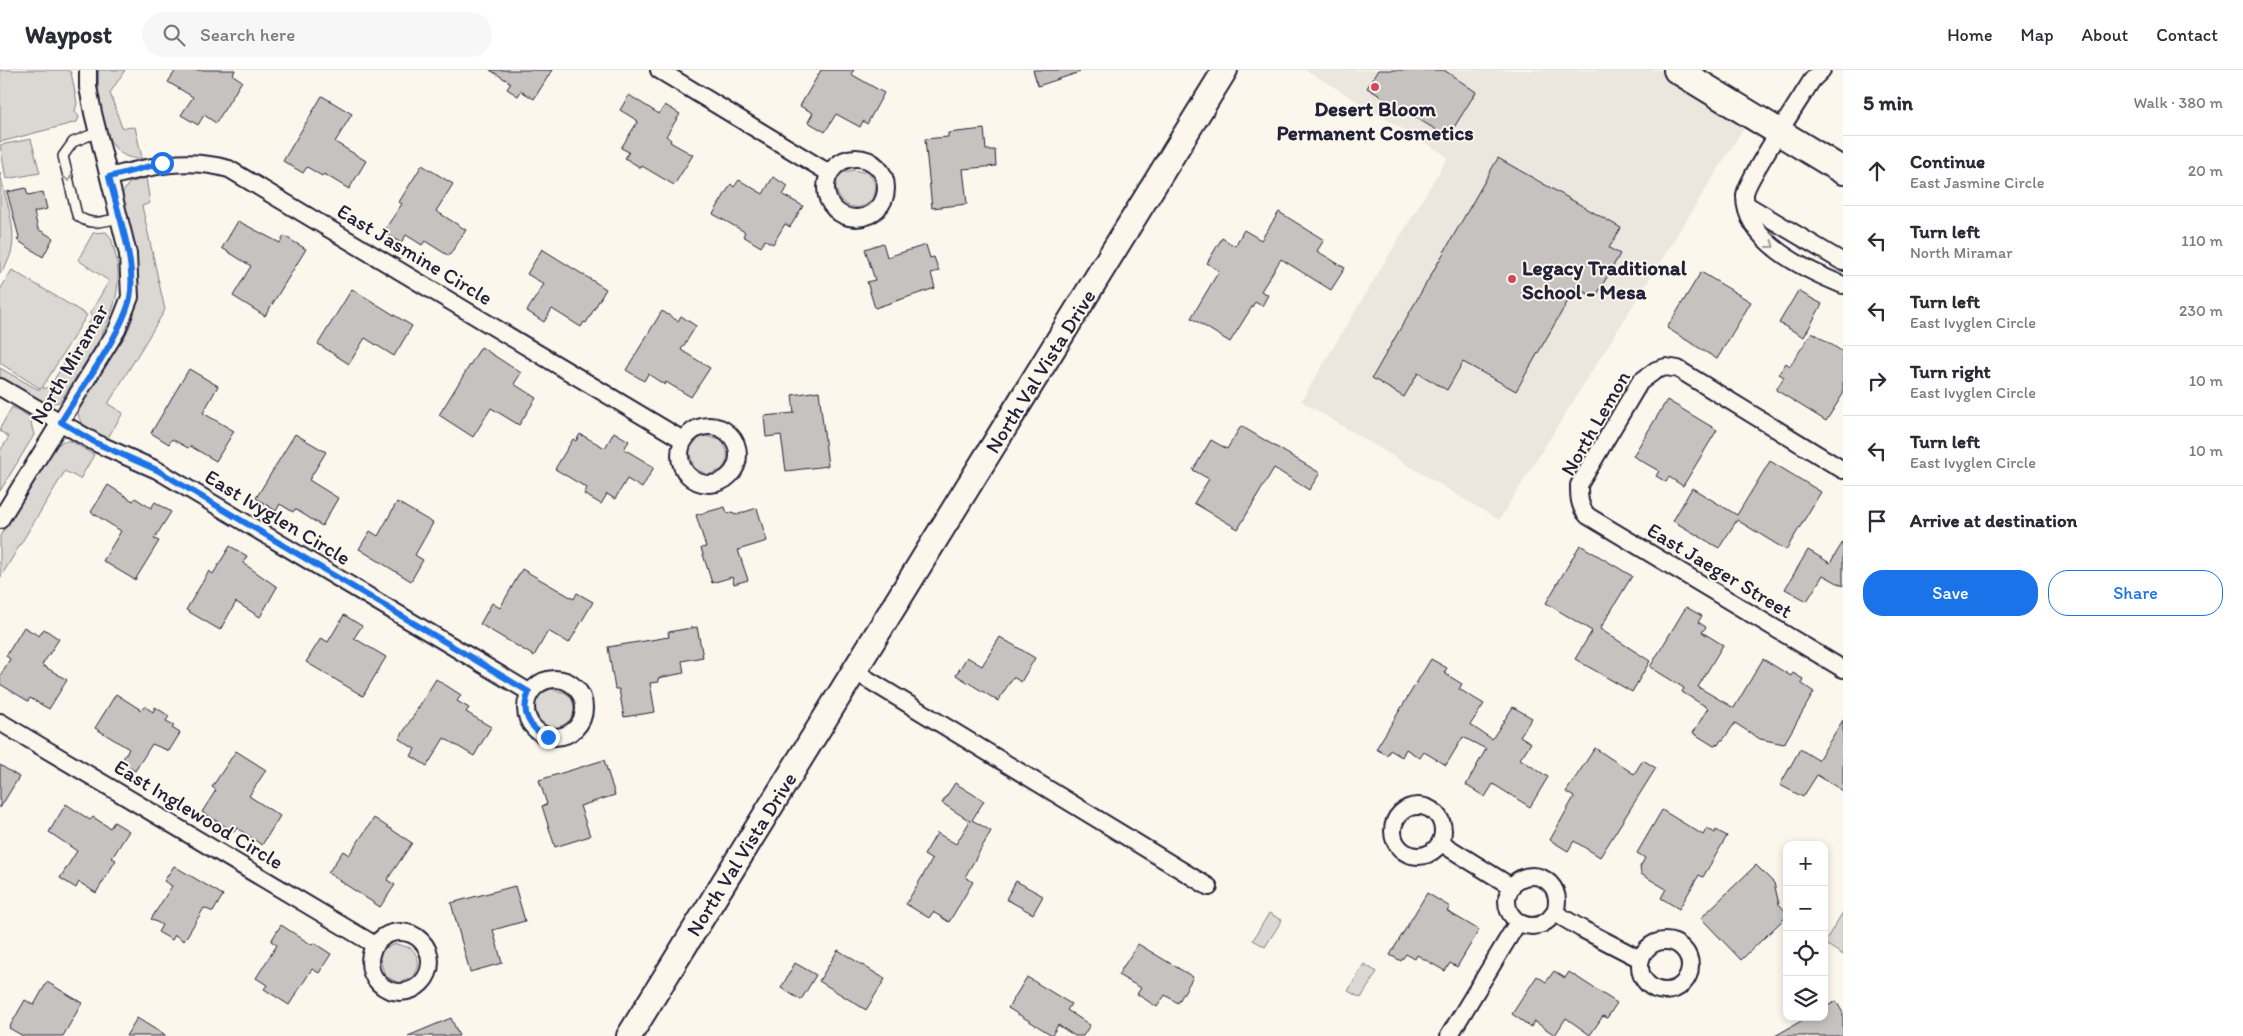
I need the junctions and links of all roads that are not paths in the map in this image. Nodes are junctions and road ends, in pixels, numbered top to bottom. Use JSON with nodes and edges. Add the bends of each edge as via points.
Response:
{"nodes":[{"id":1,"x":88,"y":70,"type":"edge"},
{"id":2,"x":659,"y":70,"type":"edge"},
{"id":3,"x":1225,"y":70,"type":"edge"},
{"id":4,"x":1677,"y":70,"type":"edge"},
{"id":5,"x":1822,"y":70,"type":"edge"},
{"id":6,"x":98,"y":132,"type":"junction"},
{"id":7,"x":1780,"y":133,"type":"junction"},
{"id":8,"x":1843,"y":171,"type":"edge"},
{"id":9,"x":829,"y":173,"type":"dead end"},
{"id":10,"x":109,"y":177,"type":"junction"},
{"id":11,"x":1747,"y":205,"type":"junction"},
{"id":12,"x":119,"y":218,"type":"junction"},
{"id":13,"x":1800,"y":237,"type":"junction"},
{"id":14,"x":1789,"y":257,"type":"junction"},
{"id":15,"x":1843,"y":262,"type":"edge"},
{"id":16,"x":1843,"y":285,"type":"edge"},
{"id":17,"x":0,"y":387,"type":"edge"},
{"id":18,"x":61,"y":422,"type":"junction"},
{"id":19,"x":683,"y":440,"type":"dead end"},
{"id":20,"x":1843,"y":470,"type":"edge"},
{"id":21,"x":1580,"y":503,"type":"joint"},
{"id":22,"x":0,"y":520,"type":"edge"},
{"id":23,"x":1843,"y":669,"type":"edge"},
{"id":24,"x":854,"y":672,"type":"junction"},
{"id":25,"x":529,"y":692,"type":"dead end"},
{"id":26,"x":0,"y":722,"type":"edge"},
{"id":27,"x":1441,"y":843,"type":"dead end"},
{"id":28,"x":1512,"y":886,"type":"junction"},
{"id":29,"x":1209,"y":887,"type":"dead end"},
{"id":30,"x":1555,"y":913,"type":"junction"},
{"id":31,"x":1518,"y":922,"type":"junction"},
{"id":32,"x":375,"y":945,"type":"dead end"},
{"id":33,"x":1640,"y":959,"type":"dead end"},
{"id":34,"x":629,"y":1036,"type":"edge"},
{"id":35,"x":1448,"y":1036,"type":"edge"}],
"edges":[{"from":1,"to":6,"type":"street","name":"North Miramar","via":[[88,87]]},
{"from":2,"to":9,"type":"street"},
{"from":3,"to":24,"type":"main road","name":"North Val Vista Drive"},
{"from":4,"to":7,"type":"main road"},
{"from":5,"to":7,"type":"street","via":[[1812,80]]},
{"from":6,"to":10,"type":"street","name":"North Miramar"},
{"from":6,"to":12,"type":"lane","one_way":true,"via":[[73,142],[63,156],[75,207],[83,221],[92,223]]},
{"from":7,"to":8,"type":"main road"},
{"from":7,"to":11,"type":"street","via":[[1757,168],[1745,194]]},
{"from":10,"to":12,"type":"street","name":"North Miramar"},
{"from":10,"to":19,"type":"street","name":"East Jasmine Circle","via":[[162,163],[206,163],[229,169]]},
{"from":11,"to":13,"type":"street"},
{"from":11,"to":14,"type":"street","one_way":true,"via":[[1762,238]]},
{"from":12,"to":18,"type":"street","name":"North Miramar","via":[[128,254],[130,297],[117,330]]},
{"from":13,"to":14,"type":"street"},
{"from":13,"to":15,"type":"street"},
{"from":14,"to":16,"type":"street"},
{"from":17,"to":18,"type":"street","name":"East Ivyglen Circle"},
{"from":18,"to":22,"type":"street","name":"North Miramar"},
{"from":18,"to":25,"type":"street","name":"East Ivyglen Circle","via":[[96,443],[157,470]]},
{"from":20,"to":21,"type":"street","name":"North Lemon","via":[[1678,369],[1666,367],[1640,382],[1579,485]]},
{"from":21,"to":23,"type":"street","name":"East Jaeger Street","via":[[1588,516]]},
{"from":24,"to":29,"type":"street"},
{"from":24,"to":34,"type":"main road","name":"North Val Vista Drive"},
{"from":26,"to":32,"type":"street","name":"East Inglewood Circle"},
{"from":27,"to":28,"type":"street"},
{"from":28,"to":30,"type":"street","via":[[1529,876],[1544,878],[1555,890]]},
{"from":28,"to":31,"type":"street","via":[[1507,899],[1508,908]]},
{"from":30,"to":31,"type":"street","via":[[1534,927]]},
{"from":30,"to":33,"type":"street"},
{"from":31,"to":35,"type":"street"}]}
